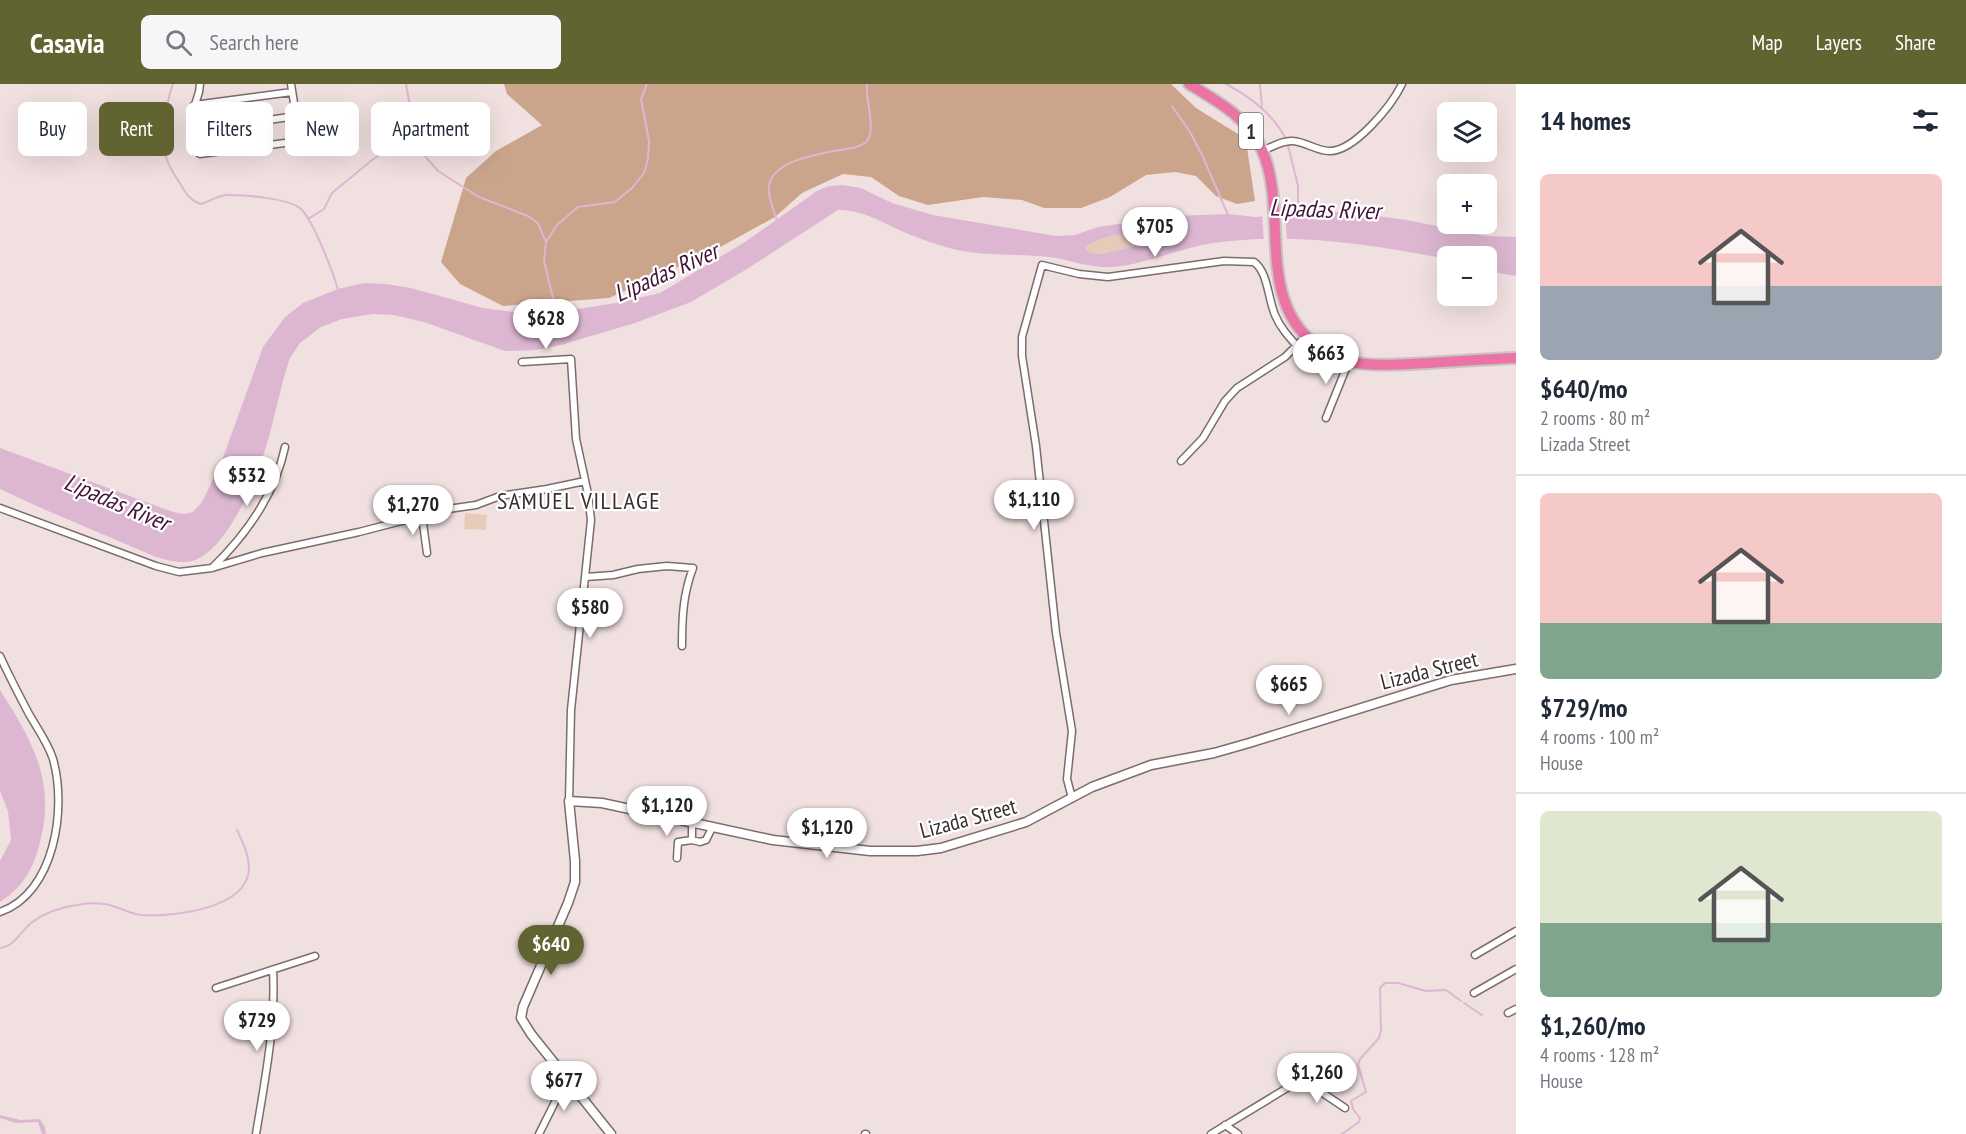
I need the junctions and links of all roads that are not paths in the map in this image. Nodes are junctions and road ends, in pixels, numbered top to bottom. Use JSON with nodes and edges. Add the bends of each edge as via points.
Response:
{"nodes":[{"id":1,"x":200,"y":84,"type":"edge"},
{"id":2,"x":291,"y":84,"type":"edge"},
{"id":3,"x":1189,"y":84,"type":"edge"},
{"id":4,"x":1402,"y":84,"type":"edge"},
{"id":5,"x":292,"y":92,"type":"junction"},
{"id":6,"x":195,"y":102,"type":"edge"},
{"id":7,"x":217,"y":102,"type":"edge"},
{"id":8,"x":294,"y":102,"type":"edge"},
{"id":9,"x":1262,"y":151,"type":"junction"},
{"id":10,"x":1306,"y":336,"type":"junction"},
{"id":11,"x":1297,"y":346,"type":"junction"},
{"id":12,"x":1516,"y":358,"type":"edge"},
{"id":13,"x":1349,"y":361,"type":"junction"},
{"id":14,"x":522,"y":362,"type":"dead end"},
{"id":15,"x":1326,"y":418,"type":"dead end"},
{"id":16,"x":285,"y":447,"type":"dead end"},
{"id":17,"x":1181,"y":461,"type":"dead end"},
{"id":18,"x":585,"y":481,"type":"junction"},
{"id":19,"x":0,"y":508,"type":"edge"},
{"id":20,"x":422,"y":516,"type":"junction"},
{"id":21,"x":427,"y":553,"type":"dead end"},
{"id":22,"x":212,"y":568,"type":"junction"},
{"id":23,"x":586,"y":577,"type":"junction"},
{"id":24,"x":682,"y":646,"type":"dead end"},
{"id":25,"x":0,"y":656,"type":"edge"},
{"id":26,"x":1516,"y":669,"type":"edge"},
{"id":27,"x":1072,"y":798,"type":"junction"},
{"id":28,"x":569,"y":801,"type":"junction"},
{"id":29,"x":692,"y":823,"type":"junction"},
{"id":30,"x":712,"y":828,"type":"junction"},
{"id":31,"x":692,"y":840,"type":"junction"},
{"id":32,"x":677,"y":858,"type":"dead end"},
{"id":33,"x":0,"y":912,"type":"edge"},
{"id":34,"x":1516,"y":931,"type":"edge"},
{"id":35,"x":1474,"y":955,"type":"dead end"},
{"id":36,"x":315,"y":956,"type":"dead end"},
{"id":37,"x":1516,"y":969,"type":"edge"},
{"id":38,"x":273,"y":970,"type":"junction"},
{"id":39,"x":216,"y":988,"type":"dead end"},
{"id":40,"x":1474,"y":993,"type":"dead end"},
{"id":41,"x":1516,"y":1009,"type":"edge"},
{"id":42,"x":1508,"y":1013,"type":"dead end"},
{"id":43,"x":567,"y":1078,"type":"junction"},
{"id":44,"x":1345,"y":1108,"type":"dead end"},
{"id":45,"x":1225,"y":1125,"type":"junction"},
{"id":46,"x":256,"y":1134,"type":"edge"},
{"id":47,"x":539,"y":1134,"type":"edge"},
{"id":48,"x":611,"y":1134,"type":"edge"},
{"id":49,"x":1212,"y":1134,"type":"edge"},
{"id":50,"x":1238,"y":1134,"type":"edge"}],
"edges":[{"from":1,"to":6,"type":"street"},
{"from":2,"to":5,"type":"street"},
{"from":3,"to":9,"type":"highway","number":"1","via":[[1230,109],[1251,131]]},
{"from":4,"to":9,"type":"street","via":[[1386,110],[1343,149],[1323,150],[1290,141]]},
{"from":5,"to":7,"type":"street"},
{"from":5,"to":8,"type":"street"},
{"from":9,"to":10,"type":"highway","number":"1","via":[[1270,175],[1284,299]]},
{"from":10,"to":11,"type":"street"},
{"from":10,"to":13,"type":"highway","number":"1","via":[[1329,353]]},
{"from":11,"to":17,"type":"street","via":[[1237,388],[1203,438]]},
{"from":11,"to":27,"type":"street","via":[[1276,316],[1262,270],[1254,262],[1224,261],[1108,277],[1042,265],[1022,347],[1056,633],[1072,731],[1067,779]]},
{"from":12,"to":13,"type":"highway","number":"1","via":[[1397,364]]},
{"from":13,"to":15,"type":"street"},
{"from":14,"to":18,"type":"street","via":[[571,359],[576,438]]},
{"from":16,"to":22,"type":"street","via":[[264,503]]},
{"from":18,"to":20,"type":"street","via":[[500,496]]},
{"from":18,"to":23,"type":"street","via":[[591,520]]},
{"from":19,"to":22,"type":"street","via":[[156,566],[179,572]]},
{"from":20,"to":21,"type":"street"},
{"from":20,"to":22,"type":"street"},
{"from":23,"to":24,"type":"street","via":[[667,566],[693,568],[683,602]]},
{"from":23,"to":28,"type":"street","via":[[571,710]]},
{"from":25,"to":33,"type":"street","via":[[52,757],[57,786],[50,858],[26,897]]},
{"from":26,"to":27,"type":"street","name":"Lizada Street","via":[[1451,680],[1214,753],[1151,765]]},
{"from":27,"to":30,"type":"street","name":"Lizada Street","via":[[1026,822],[941,848],[917,851],[870,851]]},
{"from":28,"to":29,"type":"street","name":"Lizada Street","via":[[596,802]]},
{"from":28,"to":43,"type":"street","via":[[575,882],[520,1018]]},
{"from":29,"to":30,"type":"street","name":"Lizada Street"},
{"from":29,"to":31,"type":"street"},
{"from":30,"to":31,"type":"street","via":[[706,840]]},
{"from":31,"to":32,"type":"street","via":[[678,842]]},
{"from":34,"to":35,"type":"street"},
{"from":36,"to":38,"type":"street"},
{"from":37,"to":40,"type":"street"},
{"from":38,"to":39,"type":"street"},
{"from":38,"to":46,"type":"street","via":[[271,1044]]},
{"from":41,"to":42,"type":"street"},
{"from":43,"to":47,"type":"street"},
{"from":43,"to":48,"type":"street"},
{"from":44,"to":45,"type":"street","via":[[1302,1079]]},
{"from":45,"to":49,"type":"street"},
{"from":45,"to":50,"type":"street"}]}
